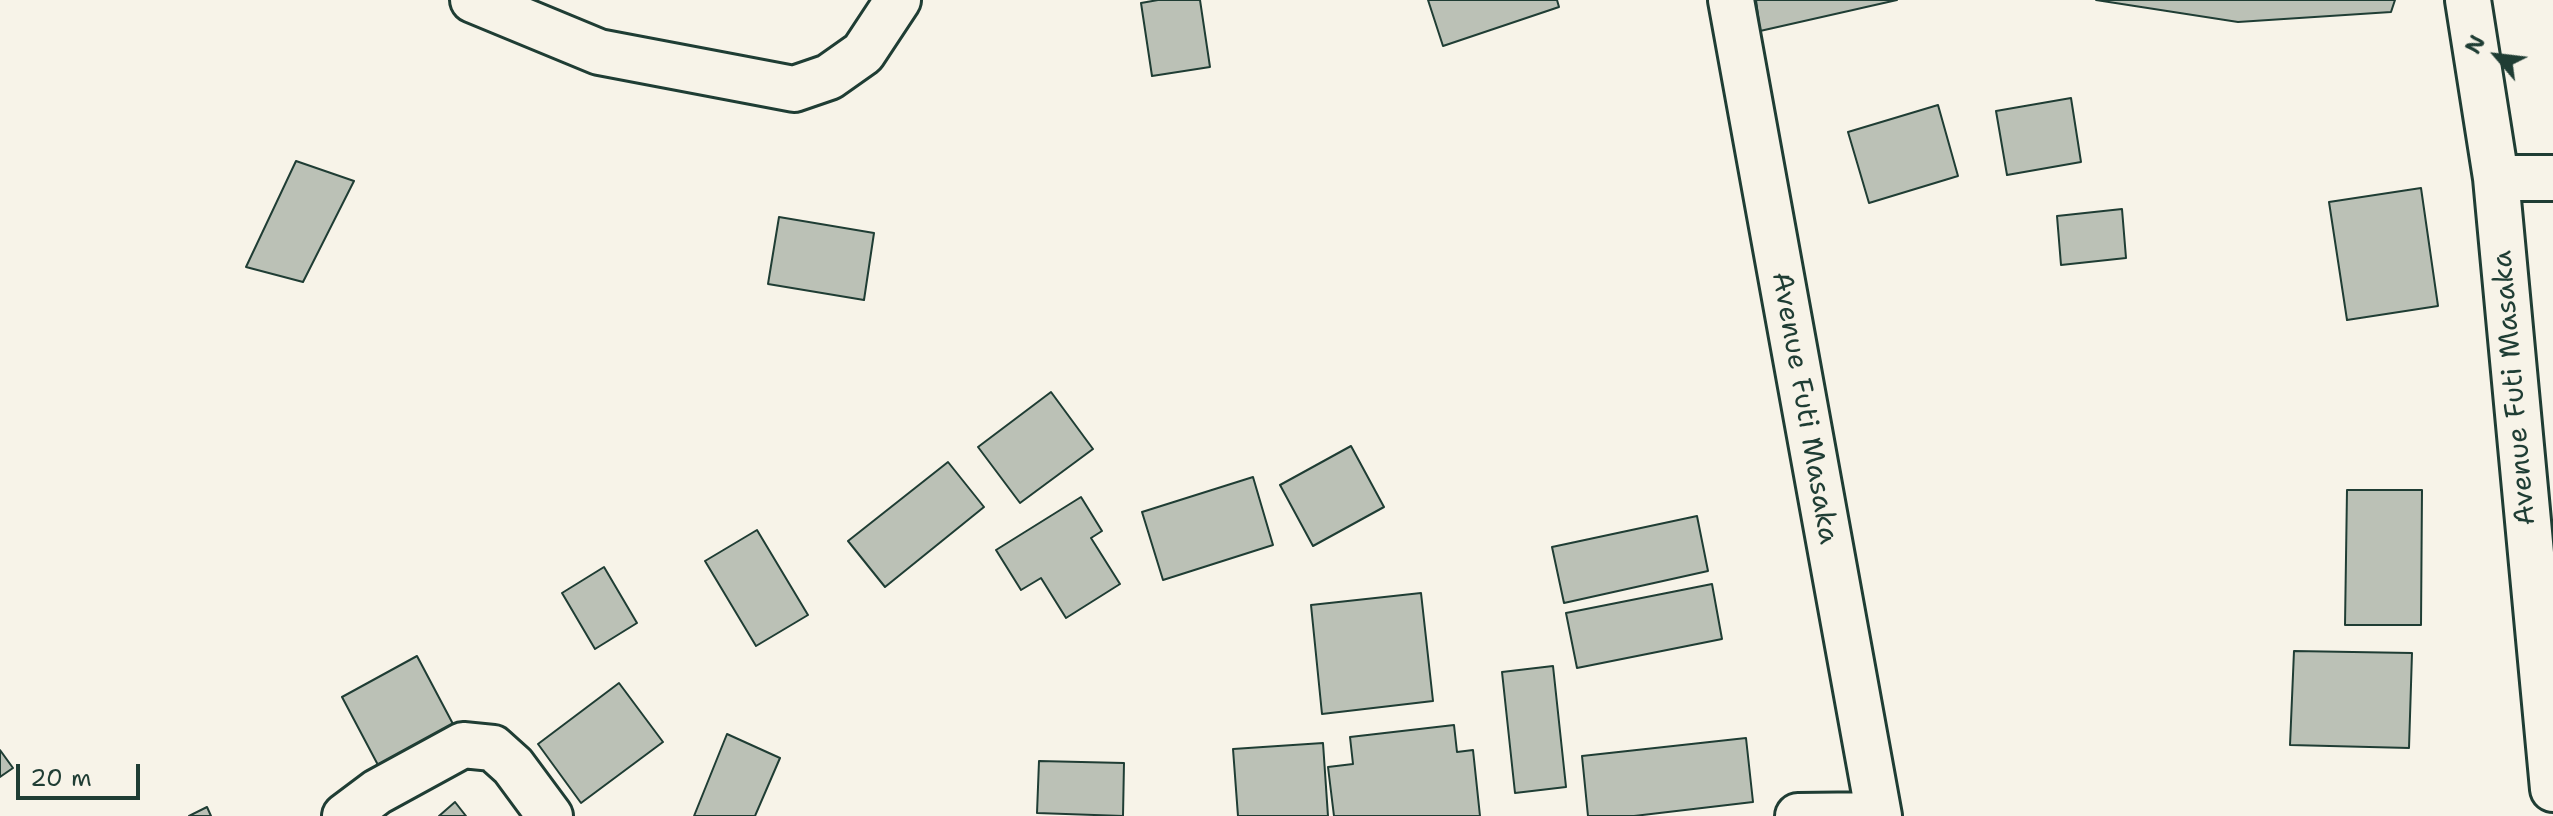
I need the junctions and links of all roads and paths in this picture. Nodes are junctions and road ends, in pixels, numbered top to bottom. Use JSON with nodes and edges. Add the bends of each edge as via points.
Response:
{"nodes":[{"id":1,"x":473,"y":0,"type":"edge"},
{"id":2,"x":898,"y":0,"type":"edge"},
{"id":3,"x":1731,"y":0,"type":"edge"},
{"id":4,"x":2468,"y":0,"type":"edge"},
{"id":5,"x":2496,"y":178,"type":"junction"},
{"id":6,"x":2553,"y":178,"type":"edge"},
{"id":7,"x":2553,"y":789,"type":"edge"},
{"id":8,"x":2553,"y":808,"type":"edge"},
{"id":9,"x":345,"y":816,"type":"edge"},
{"id":10,"x":550,"y":816,"type":"edge"},
{"id":11,"x":1799,"y":816,"type":"edge"},
{"id":12,"x":1878,"y":816,"type":"edge"},
{"id":13,"x":2547,"y":816,"type":"edge"}],
"edges":[{"from":1,"to":2,"type":"street","via":[[599,52],[794,89],[829,77],[863,53]]},
{"from":3,"to":12,"type":"street","name":"Avenue Futi Masaka"},
{"from":4,"to":5,"type":"street","name":"Avenue Futi Masaka"},
{"from":5,"to":6,"type":"street"},
{"from":5,"to":7,"type":"street","name":"Avenue Futi Masaka"},
{"from":8,"to":13,"type":"street"},
{"from":9,"to":10,"type":"street","via":[[377,792],[463,745],[493,748]]},
{"from":11,"to":12,"type":"street"}]}
